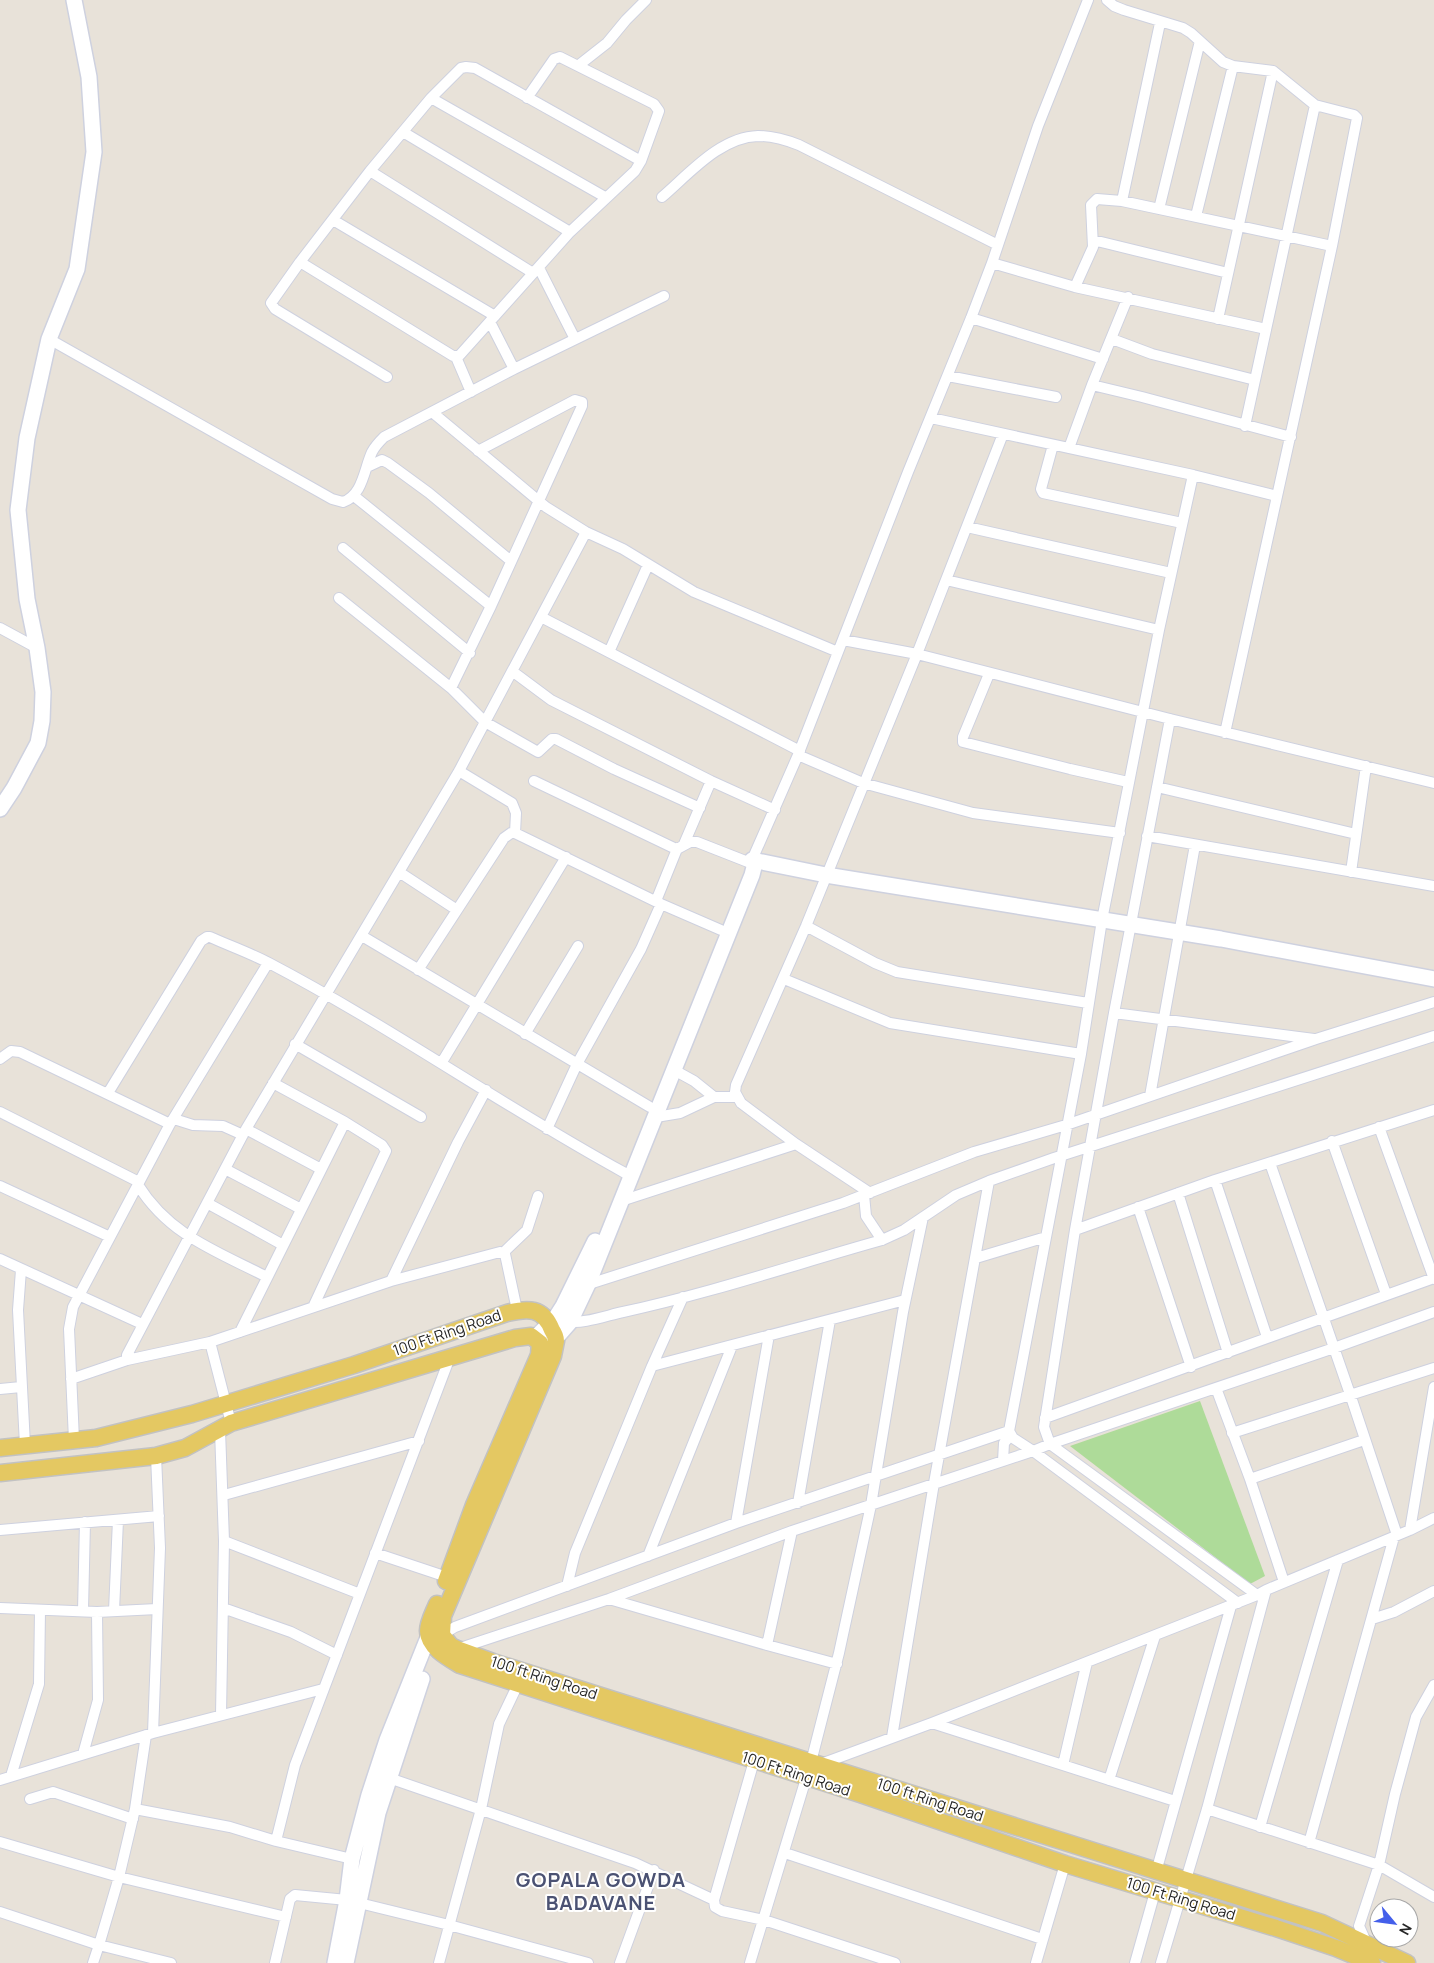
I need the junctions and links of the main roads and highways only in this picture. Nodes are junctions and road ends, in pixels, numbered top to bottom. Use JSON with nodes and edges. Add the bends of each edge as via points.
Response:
{"nodes":[{"id":1,"x":74,"y":0,"type":"edge"},
{"id":2,"x":0,"y":809,"type":"edge"},
{"id":3,"x":750,"y":861,"type":"junction"},
{"id":4,"x":1434,"y":979,"type":"edge"},
{"id":5,"x":653,"y":1112,"type":"junction"},
{"id":6,"x":581,"y":1285,"type":"junction"},
{"id":7,"x":559,"y":1320,"type":"junction"},
{"id":8,"x":535,"y":1338,"type":"junction"},
{"id":9,"x":556,"y":1339,"type":"junction"},
{"id":10,"x":539,"y":1355,"type":"junction"},
{"id":11,"x":0,"y":1448,"type":"edge"},
{"id":12,"x":0,"y":1473,"type":"edge"},
{"id":13,"x":442,"y":1639,"type":"junction"},
{"id":14,"x":812,"y":1768,"type":"junction"},
{"id":15,"x":352,"y":1902,"type":"junction"},
{"id":16,"x":1368,"y":1957,"type":"edge"},
{"id":17,"x":334,"y":1963,"type":"edge"},
{"id":18,"x":346,"y":1963,"type":"edge"},
{"id":19,"x":1406,"y":1963,"type":"edge"}],
"edges":[{"from":1,"to":2,"type":"main road","via":[[89,76],[94,152],[77,269],[49,339],[27,438],[18,510],[28,605],[43,692],[42,721],[38,743]]},
{"from":3,"to":4,"type":"main road"},
{"from":3,"to":5,"type":"main road"},
{"from":3,"to":5,"type":"main road","via":[[755,864],[752,875],[674,1070]]},
{"from":5,"to":6,"type":"main road","via":[[625,1172]]},
{"from":5,"to":6,"type":"main road","via":[[621,1201]]},
{"from":6,"to":7,"type":"main road"},
{"from":7,"to":8,"type":"main road"},
{"from":7,"to":9,"type":"main road"},
{"from":7,"to":11,"type":"main road","name":"100 Ft Ring Road","via":[[536,1311],[517,1310],[354,1365],[192,1414],[96,1438]]},
{"from":8,"to":10,"type":"main road","via":[[540,1343]]},
{"from":8,"to":12,"type":"main road","name":"100 Ft Ring Road","via":[[515,1338],[226,1426],[185,1448],[156,1456]]},
{"from":9,"to":10,"type":"main road"},
{"from":9,"to":13,"type":"main road","via":[[553,1356],[482,1520]]},
{"from":10,"to":13,"type":"main road","via":[[474,1505],[430,1624]]},
{"from":13,"to":14,"type":"main road","name":"100 ft Ring Road","via":[[493,1662]]},
{"from":13,"to":14,"type":"main road","name":"100 Ft Ring Road","via":[[443,1655],[460,1665],[754,1760]]},
{"from":13,"to":15,"type":"main road","via":[[389,1778]]},
{"from":13,"to":15,"type":"main road","via":[[387,1740],[352,1859]]},
{"from":14,"to":16,"type":"main road","name":"100 Ft Ring Road","via":[[1065,1864]]},
{"from":14,"to":16,"type":"main road","name":"100 ft Ring Road","via":[[1322,1923]]},
{"from":15,"to":17,"type":"main road"},
{"from":15,"to":18,"type":"main road"},
{"from":16,"to":19,"type":"main road","name":"100 ft Ring Road"}]}
